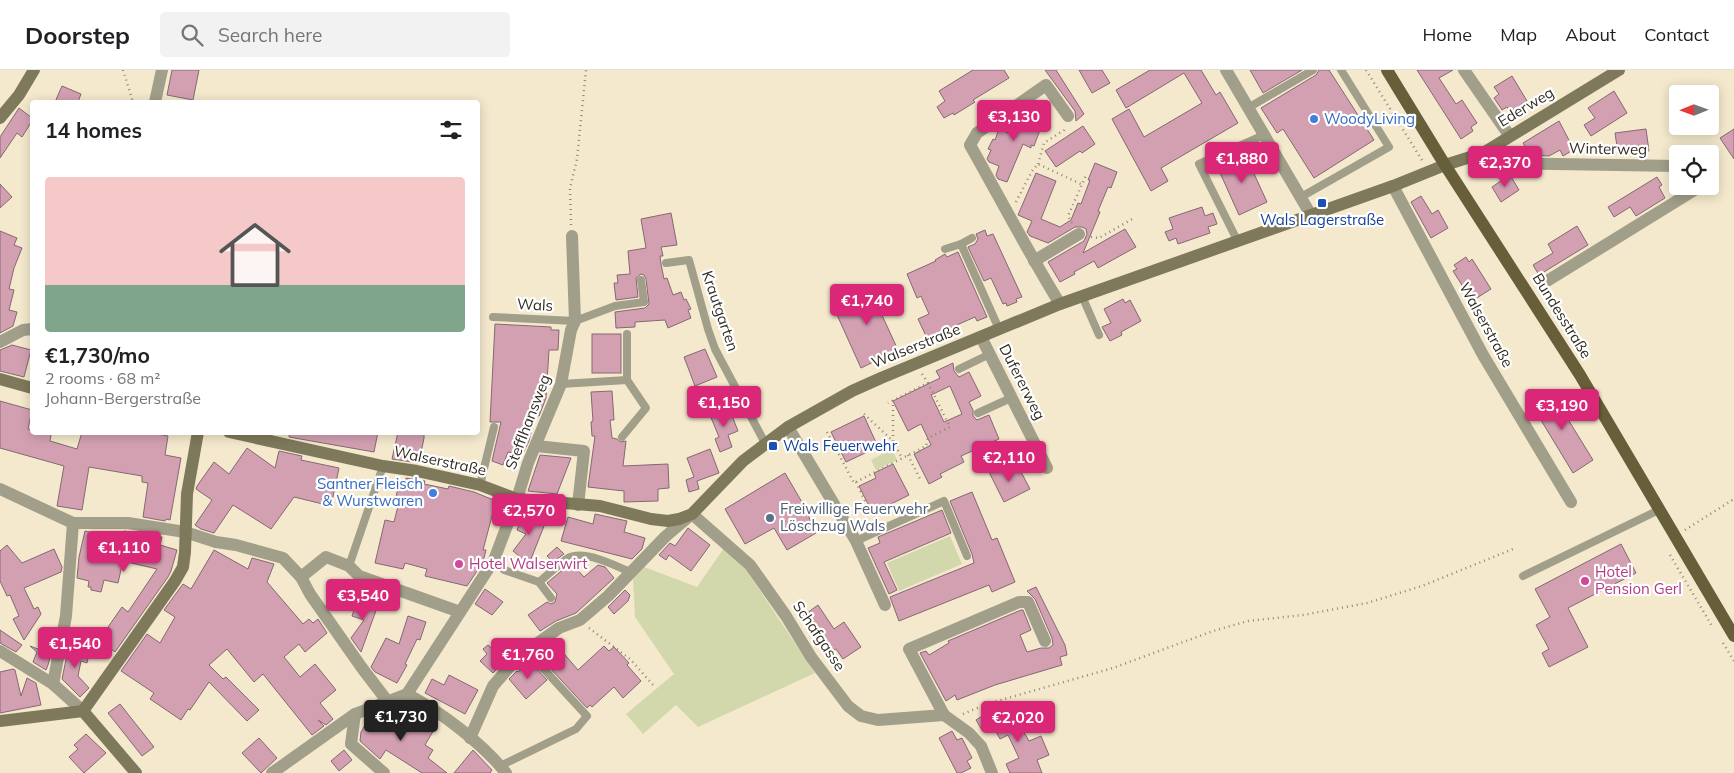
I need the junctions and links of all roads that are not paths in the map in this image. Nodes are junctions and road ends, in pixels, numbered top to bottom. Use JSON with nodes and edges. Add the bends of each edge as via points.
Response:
{"nodes":[{"id":1,"x":34,"y":70,"type":"edge"},
{"id":2,"x":162,"y":70,"type":"edge"},
{"id":3,"x":1226,"y":70,"type":"edge"},
{"id":4,"x":1313,"y":70,"type":"edge"},
{"id":5,"x":1341,"y":70,"type":"edge"},
{"id":6,"x":1388,"y":70,"type":"edge"},
{"id":7,"x":1464,"y":70,"type":"edge"},
{"id":8,"x":1619,"y":70,"type":"edge"},
{"id":9,"x":155,"y":100,"type":"edge"},
{"id":10,"x":1248,"y":108,"type":"junction"},
{"id":11,"x":1068,"y":116,"type":"road end"},
{"id":12,"x":0,"y":118,"type":"edge"},
{"id":13,"x":1264,"y":134,"type":"junction"},
{"id":14,"x":1509,"y":135,"type":"junction"},
{"id":15,"x":1483,"y":153,"type":"junction"},
{"id":16,"x":1446,"y":164,"type":"junction"},
{"id":17,"x":1669,"y":166,"type":"edge"},
{"id":18,"x":1393,"y":186,"type":"junction"},
{"id":19,"x":1686,"y":195,"type":"edge"},
{"id":20,"x":1301,"y":197,"type":"junction"},
{"id":21,"x":1311,"y":215,"type":"junction"},
{"id":22,"x":1079,"y":234,"type":"road end"},
{"id":23,"x":572,"y":236,"type":"road end"},
{"id":24,"x":972,"y":238,"type":"dead end"},
{"id":25,"x":1237,"y":240,"type":"junction"},
{"id":26,"x":961,"y":244,"type":"junction"},
{"id":27,"x":946,"y":249,"type":"dead end"},
{"id":28,"x":1034,"y":261,"type":"junction"},
{"id":29,"x":666,"y":263,"type":"dead end"},
{"id":30,"x":641,"y":280,"type":"dead end"},
{"id":31,"x":1547,"y":281,"type":"dead end"},
{"id":32,"x":1082,"y":296,"type":"junction"},
{"id":33,"x":1060,"y":304,"type":"junction"},
{"id":34,"x":493,"y":317,"type":"dead end"},
{"id":35,"x":575,"y":321,"type":"junction"},
{"id":36,"x":30,"y":329,"type":"edge"},
{"id":37,"x":999,"y":329,"type":"junction"},
{"id":38,"x":627,"y":334,"type":"dead end"},
{"id":39,"x":1099,"y":335,"type":"dead end"},
{"id":40,"x":981,"y":337,"type":"junction"},
{"id":41,"x":0,"y":342,"type":"edge"},
{"id":42,"x":990,"y":354,"type":"junction"},
{"id":43,"x":959,"y":369,"type":"dead end"},
{"id":44,"x":0,"y":379,"type":"edge"},
{"id":45,"x":627,"y":380,"type":"junction"},
{"id":46,"x":561,"y":384,"type":"junction"},
{"id":47,"x":30,"y":387,"type":"edge"},
{"id":48,"x":1011,"y":398,"type":"junction"},
{"id":49,"x":978,"y":413,"type":"dead end"},
{"id":50,"x":494,"y":427,"type":"dead end"},
{"id":51,"x":788,"y":427,"type":"junction"},
{"id":52,"x":197,"y":435,"type":"edge"},
{"id":53,"x":243,"y":435,"type":"edge"},
{"id":54,"x":622,"y":438,"type":"dead end"},
{"id":55,"x":765,"y":444,"type":"junction"},
{"id":56,"x":536,"y":446,"type":"junction"},
{"id":57,"x":1039,"y":454,"type":"junction"},
{"id":58,"x":383,"y":466,"type":"junction"},
{"id":59,"x":1047,"y":468,"type":"dead end"},
{"id":60,"x":1008,"y":469,"type":"dead end"},
{"id":61,"x":480,"y":485,"type":"junction"},
{"id":62,"x":0,"y":489,"type":"edge"},
{"id":63,"x":518,"y":499,"type":"junction"},
{"id":64,"x":1571,"y":502,"type":"dead end"},
{"id":65,"x":578,"y":505,"type":"junction"},
{"id":66,"x":1659,"y":510,"type":"junction"},
{"id":67,"x":692,"y":514,"type":"junction"},
{"id":68,"x":74,"y":523,"type":"junction"},
{"id":69,"x":186,"y":532,"type":"junction"},
{"id":70,"x":856,"y":542,"type":"junction"},
{"id":71,"x":967,"y":556,"type":"dead end"},
{"id":72,"x":494,"y":560,"type":"junction"},
{"id":73,"x":349,"y":566,"type":"junction"},
{"id":74,"x":632,"y":573,"type":"junction"},
{"id":75,"x":1523,"y":576,"type":"dead end"},
{"id":76,"x":301,"y":577,"type":"junction"},
{"id":77,"x":539,"y":582,"type":"junction"},
{"id":78,"x":551,"y":598,"type":"dead end"},
{"id":79,"x":885,"y":605,"type":"dead end"},
{"id":80,"x":460,"y":612,"type":"junction"},
{"id":81,"x":1734,"y":636,"type":"edge"},
{"id":82,"x":1045,"y":641,"type":"dead end"},
{"id":83,"x":0,"y":651,"type":"edge"},
{"id":84,"x":527,"y":651,"type":"junction"},
{"id":85,"x":53,"y":684,"type":"junction"},
{"id":86,"x":408,"y":694,"type":"junction"},
{"id":87,"x":388,"y":702,"type":"junction"},
{"id":88,"x":83,"y":711,"type":"junction"},
{"id":89,"x":356,"y":714,"type":"junction"},
{"id":90,"x":947,"y":717,"type":"junction"},
{"id":91,"x":0,"y":721,"type":"edge"},
{"id":92,"x":470,"y":738,"type":"junction"},
{"id":93,"x":503,"y":769,"type":"edge"},
{"id":94,"x":136,"y":773,"type":"edge"},
{"id":95,"x":272,"y":773,"type":"edge"},
{"id":96,"x":384,"y":773,"type":"edge"},
{"id":97,"x":992,"y":773,"type":"edge"}],
"edges":[{"from":1,"to":12,"type":"street"},
{"from":2,"to":9,"type":"street"},
{"from":3,"to":10,"type":"street"},
{"from":4,"to":10,"type":"lane"},
{"from":5,"to":20,"type":"lane","via":[[1389,147]]},
{"from":6,"to":16,"type":"main road","name":"Bundesstraße"},
{"from":7,"to":14,"type":"street"},
{"from":8,"to":14,"type":"street","name":"Ederweg"},
{"from":10,"to":13,"type":"street"},
{"from":11,"to":28,"type":"street","via":[[1046,85],[977,133],[970,145]]},
{"from":13,"to":20,"type":"street"},
{"from":13,"to":25,"type":"lane","via":[[1199,164]]},
{"from":14,"to":15,"type":"street","name":"Ederweg"},
{"from":15,"to":16,"type":"street","name":"Ederweg"},
{"from":15,"to":17,"type":"street","name":"Winterweg","via":[[1491,163]]},
{"from":16,"to":18,"type":"street","name":"Walserstraße"},
{"from":16,"to":66,"type":"main road","name":"Bundesstraße","via":[[1580,376]]},
{"from":18,"to":21,"type":"street","name":"Walserstraße"},
{"from":18,"to":64,"type":"street","name":"Walserstraße","via":[[1483,355]]},
{"from":19,"to":31,"type":"street"},
{"from":20,"to":21,"type":"street"},
{"from":21,"to":25,"type":"street","name":"Walserstraße"},
{"from":22,"to":28,"type":"street"},
{"from":23,"to":35,"type":"street","name":"Stefflhansweg"},
{"from":24,"to":26,"type":"lane"},
{"from":25,"to":32,"type":"street","name":"Walserstraße"},
{"from":26,"to":27,"type":"lane"},
{"from":26,"to":37,"type":"lane"},
{"from":28,"to":33,"type":"street"},
{"from":29,"to":55,"type":"lane","name":"Krautgarten","via":[[689,260],[715,349]]},
{"from":30,"to":35,"type":"lane","via":[[644,302],[615,306]]},
{"from":32,"to":33,"type":"street","name":"Walserstraße"},
{"from":32,"to":39,"type":"lane"},
{"from":33,"to":37,"type":"street","name":"Walserstraße"},
{"from":34,"to":35,"type":"lane","name":"Wals"},
{"from":35,"to":46,"type":"street","name":"Stefflhansweg"},
{"from":36,"to":41,"type":"street"},
{"from":37,"to":40,"type":"street","name":"Walserstraße"},
{"from":38,"to":45,"type":"lane"},
{"from":40,"to":42,"type":"street","name":"Dufererweg"},
{"from":40,"to":51,"type":"street","name":"Walserstraße","via":[[881,378]]},
{"from":42,"to":43,"type":"lane"},
{"from":42,"to":48,"type":"street","name":"Dufererweg"},
{"from":44,"to":47,"type":"street"},
{"from":45,"to":46,"type":"lane"},
{"from":45,"to":54,"type":"lane","via":[[646,408]]},
{"from":46,"to":56,"type":"street","name":"Stefflhansweg"},
{"from":48,"to":49,"type":"lane"},
{"from":48,"to":57,"type":"street","name":"Dufererweg"},
{"from":50,"to":61,"type":"lane"},
{"from":51,"to":55,"type":"street","name":"Walserstraße"},
{"from":51,"to":70,"type":"street"},
{"from":52,"to":69,"type":"street","via":[[187,494]]},
{"from":53,"to":58,"type":"street","name":"Walserstraße"},
{"from":55,"to":67,"type":"street","name":"Walserstraße","via":[[723,480]]},
{"from":56,"to":63,"type":"street","name":"Stefflhansweg"},
{"from":56,"to":65,"type":"street","via":[[584,451]]},
{"from":57,"to":59,"type":"street","name":"Dufererweg"},
{"from":57,"to":60,"type":"lane"},
{"from":58,"to":61,"type":"street","name":"Walserstraße"},
{"from":58,"to":73,"type":"lane"},
{"from":61,"to":63,"type":"street","name":"Walserstraße"},
{"from":62,"to":68,"type":"street"},
{"from":63,"to":65,"type":"street","name":"Walserstraße"},
{"from":63,"to":72,"type":"street","name":"Stefflhansweg"},
{"from":65,"to":67,"type":"street","name":"Walserstraße","via":[[600,506],[668,521]]},
{"from":66,"to":75,"type":"lane"},
{"from":66,"to":81,"type":"main road","name":"Bundesstraße"},
{"from":67,"to":74,"type":"street","via":[[666,536]]},
{"from":67,"to":90,"type":"street","name":"Schafgasse","via":[[750,565],[848,706],[861,716],[878,720]]},
{"from":68,"to":69,"type":"street","via":[[128,524]]},
{"from":68,"to":85,"type":"street","via":[[66,616]]},
{"from":69,"to":76,"type":"street","via":[[283,558]]},
{"from":69,"to":88,"type":"street","via":[[183,567],[175,581]]},
{"from":70,"to":71,"type":"lane","via":[[944,501]]},
{"from":70,"to":79,"type":"street"},
{"from":72,"to":77,"type":"lane","via":[[504,570]]},
{"from":72,"to":80,"type":"street","name":"Stefflhansweg"},
{"from":73,"to":76,"type":"street","via":[[326,557]]},
{"from":73,"to":80,"type":"street","via":[[359,576]]},
{"from":74,"to":77,"type":"lane","via":[[594,558],[570,557]]},
{"from":74,"to":84,"type":"street","via":[[580,620],[559,628]]},
{"from":76,"to":87,"type":"street"},
{"from":77,"to":78,"type":"lane"},
{"from":80,"to":86,"type":"street","name":"Stefflhansweg"},
{"from":82,"to":90,"type":"street","via":[[1028,602],[1019,602],[909,650]]},
{"from":83,"to":85,"type":"street"},
{"from":84,"to":92,"type":"street","via":[[493,686]]},
{"from":84,"to":93,"type":"lane","via":[[587,716],[576,729]]},
{"from":85,"to":88,"type":"street"},
{"from":86,"to":87,"type":"street"},
{"from":86,"to":92,"type":"street"},
{"from":87,"to":89,"type":"street"},
{"from":88,"to":91,"type":"street"},
{"from":88,"to":94,"type":"street"},
{"from":89,"to":95,"type":"street"},
{"from":89,"to":96,"type":"street","via":[[351,744]]},
{"from":90,"to":97,"type":"street","via":[[981,746]]},
{"from":92,"to":93,"type":"street"}]}
